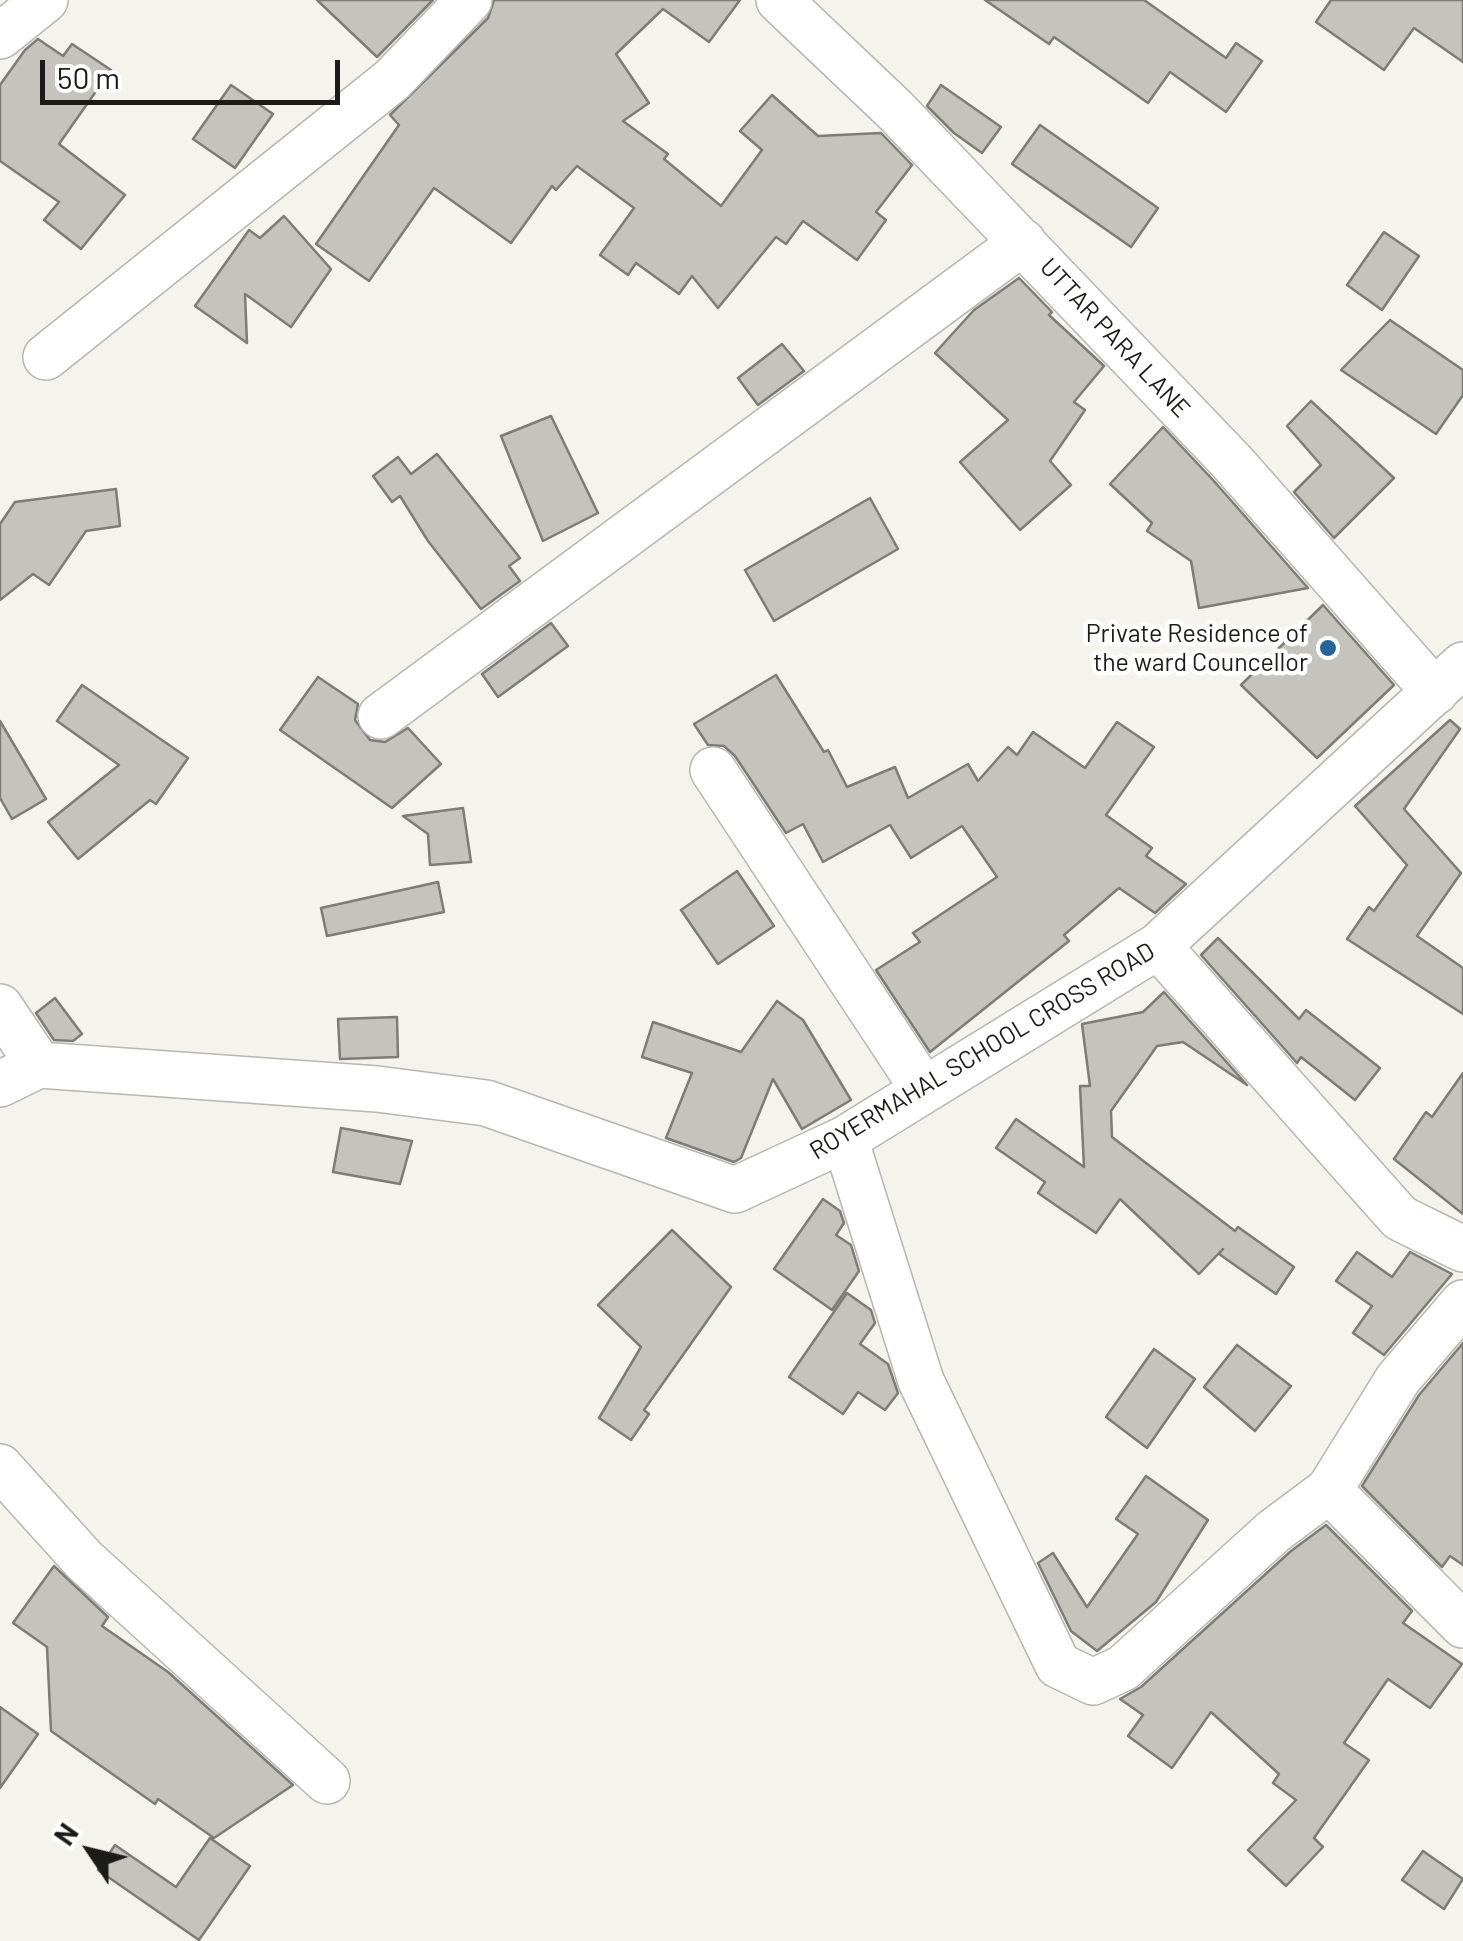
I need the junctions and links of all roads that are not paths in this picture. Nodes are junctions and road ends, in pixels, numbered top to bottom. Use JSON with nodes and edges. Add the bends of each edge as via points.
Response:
{"nodes":[{"id":1,"x":45,"y":0,"type":"edge"},
{"id":2,"x":469,"y":0,"type":"edge"},
{"id":3,"x":779,"y":0,"type":"edge"},
{"id":4,"x":0,"y":36,"type":"edge"},
{"id":5,"x":1023,"y":242,"type":"junction"},
{"id":6,"x":46,"y":358,"type":"dead end"},
{"id":7,"x":1449,"y":679,"type":"edge"},
{"id":8,"x":381,"y":716,"type":"dead end"},
{"id":9,"x":713,"y":770,"type":"dead end"},
{"id":10,"x":1158,"y":946,"type":"junction"},
{"id":11,"x":0,"y":1007,"type":"edge"},
{"id":12,"x":20,"y":1074,"type":"edge"},
{"id":13,"x":924,"y":1090,"type":"junction"},
{"id":14,"x":845,"y":1139,"type":"junction"},
{"id":15,"x":1463,"y":1249,"type":"edge"},
{"id":16,"x":1463,"y":1303,"type":"edge"},
{"id":17,"x":0,"y":1467,"type":"edge"},
{"id":18,"x":1329,"y":1490,"type":"junction"},
{"id":19,"x":1463,"y":1626,"type":"edge"},
{"id":20,"x":327,"y":1782,"type":"dead end"}],
"edges":[{"from":1,"to":4,"type":"street"},
{"from":2,"to":6,"type":"street","via":[[392,80]]},
{"from":3,"to":5,"type":"street","name":"UTTAR PARA LANE"},
{"from":5,"to":7,"type":"street","name":"UTTAR PARA LANE"},
{"from":5,"to":8,"type":"street"},
{"from":7,"to":10,"type":"street","name":"ROYERMAHAL SCHOOL CROSS ROAD"},
{"from":9,"to":13,"type":"street"},
{"from":10,"to":13,"type":"street","name":"ROYERMAHAL SCHOOL CROSS ROAD"},
{"from":10,"to":15,"type":"street","via":[[1400,1218]]},
{"from":11,"to":12,"type":"street"},
{"from":12,"to":14,"type":"street","name":"ROYERMAHAL SCHOOL CROSS ROAD","via":[[377,1090],[486,1104],[735,1190]]},
{"from":13,"to":14,"type":"street","name":"ROYERMAHAL SCHOOL CROSS ROAD"},
{"from":14,"to":18,"type":"street","via":[[920,1381],[1058,1665],[1093,1682],[1122,1668]]},
{"from":16,"to":18,"type":"street","via":[[1398,1379]]},
{"from":17,"to":20,"type":"street","via":[[84,1560]]},
{"from":18,"to":19,"type":"street"}]}
